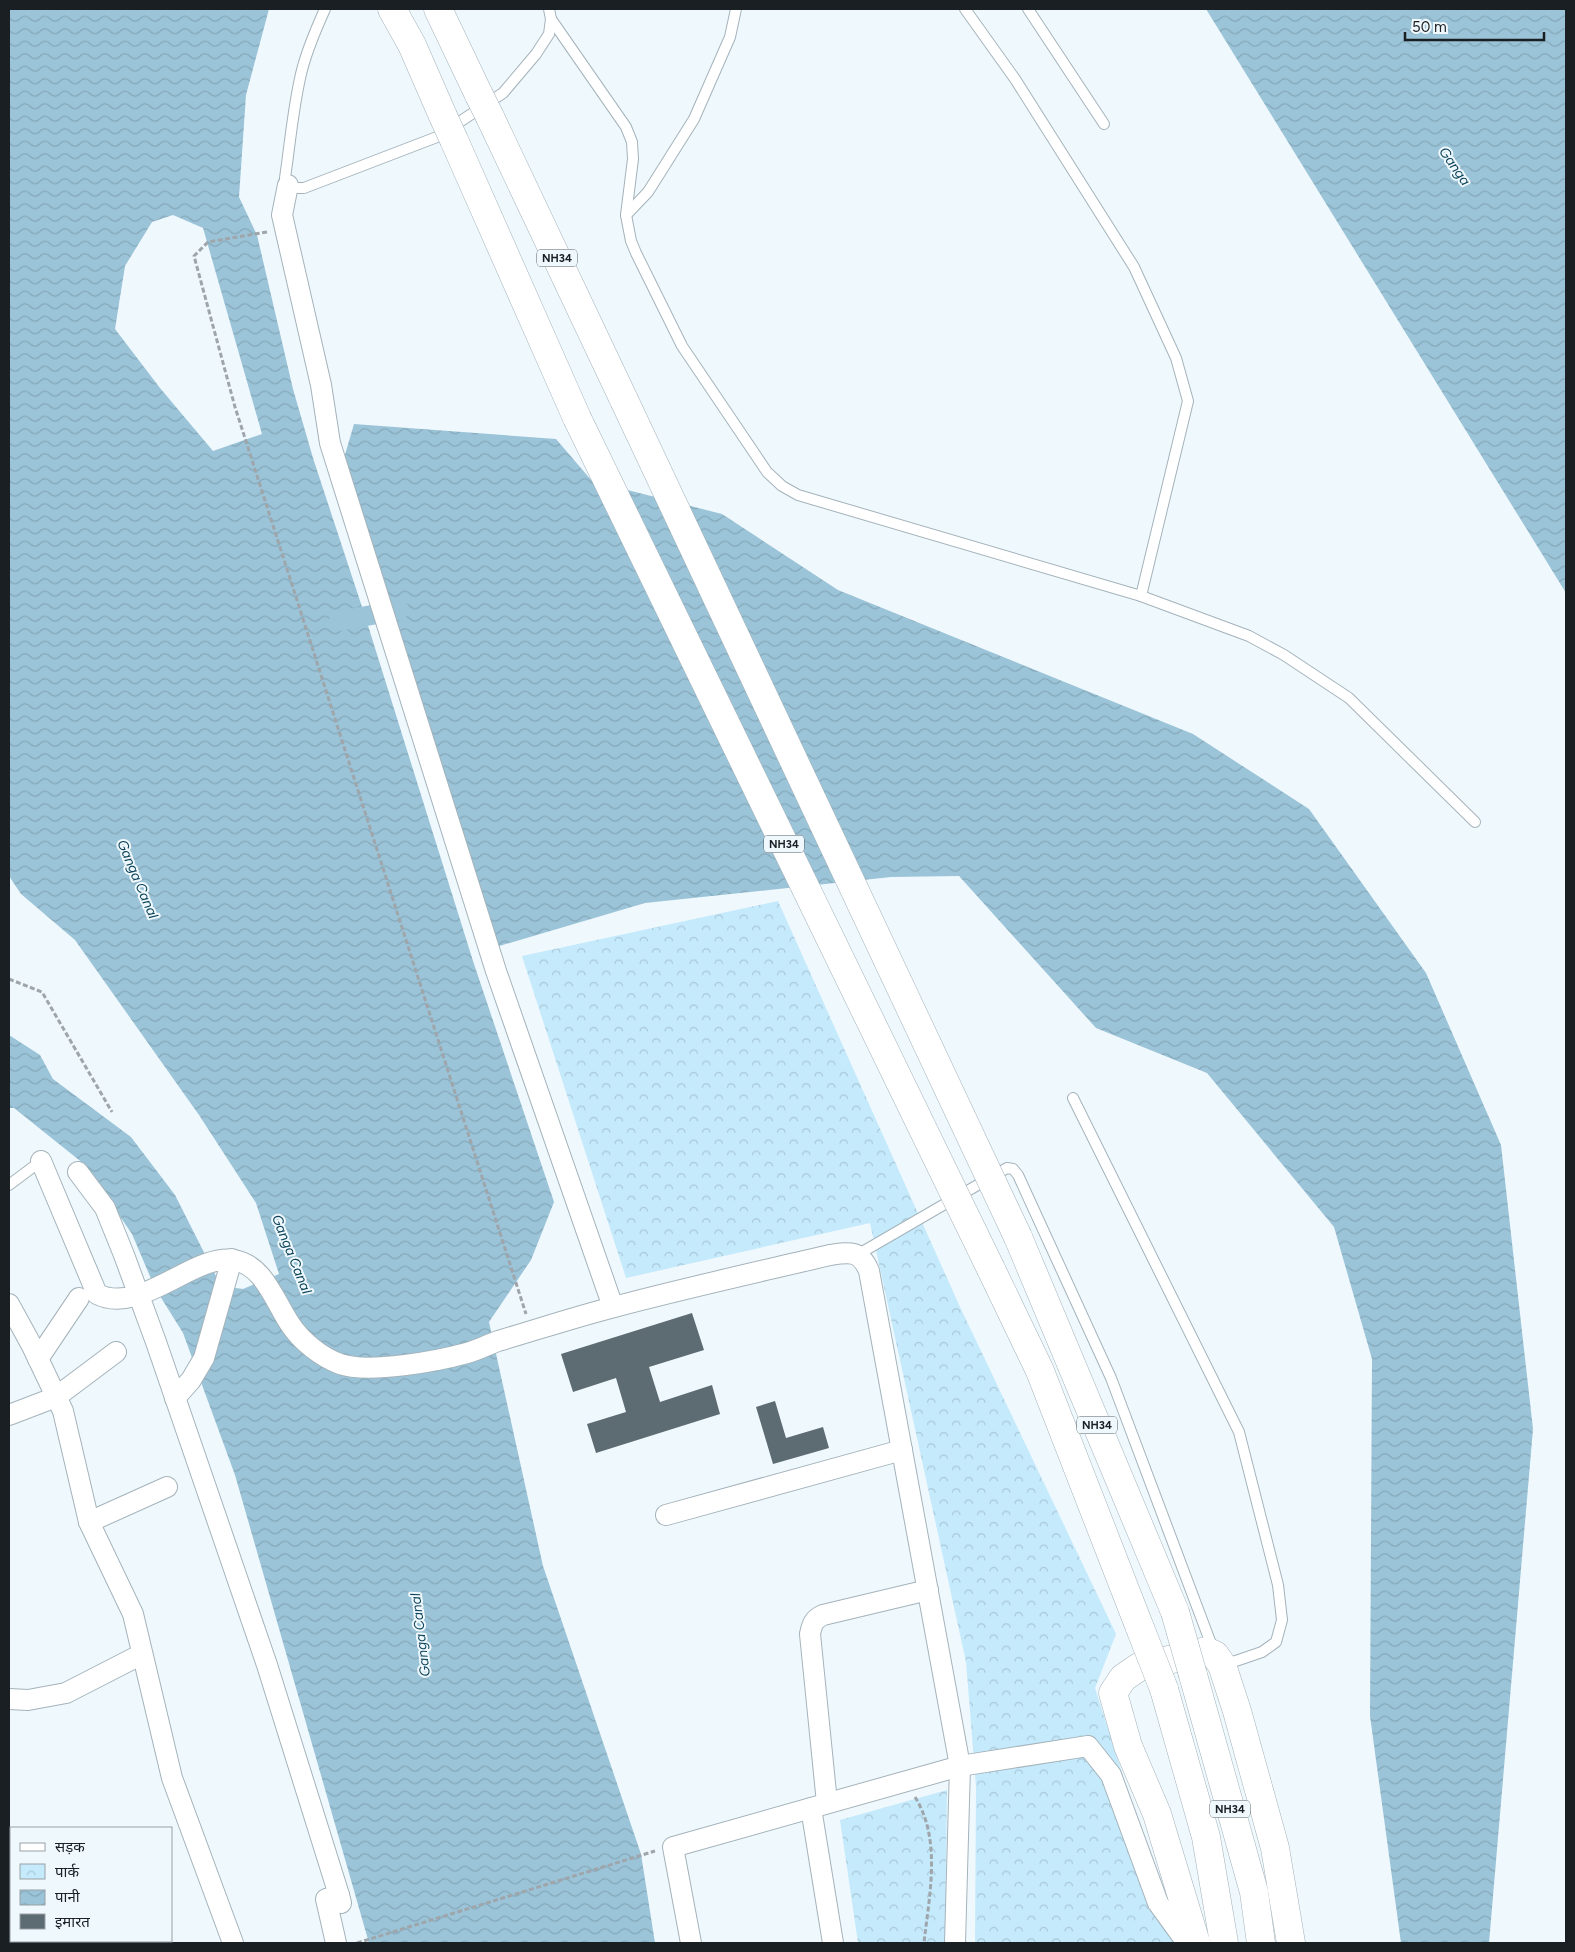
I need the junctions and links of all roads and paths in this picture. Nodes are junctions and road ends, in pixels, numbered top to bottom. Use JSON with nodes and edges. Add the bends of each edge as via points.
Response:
{"nodes":[{"id":1,"x":325,"y":9,"type":"edge"},
{"id":2,"x":392,"y":9,"type":"edge"},
{"id":3,"x":438,"y":9,"type":"edge"},
{"id":4,"x":736,"y":9,"type":"edge"},
{"id":5,"x":965,"y":9,"type":"edge"},
{"id":6,"x":1028,"y":9,"type":"edge"},
{"id":7,"x":550,"y":14,"type":"edge"},
{"id":8,"x":1104,"y":124,"type":"dead end"},
{"id":9,"x":288,"y":185,"type":"junction"},
{"id":10,"x":626,"y":215,"type":"junction"},
{"id":11,"x":257,"y":235,"type":"dead end"},
{"id":12,"x":1141,"y":596,"type":"junction"},
{"id":13,"x":1476,"y":822,"type":"dead end"},
{"id":14,"x":9,"y":979,"type":"edge"},
{"id":15,"x":1073,"y":1098,"type":"dead end"},
{"id":16,"x":112,"y":1112,"type":"dead end"},
{"id":17,"x":41,"y":1161,"type":"joint"},
{"id":18,"x":78,"y":1172,"type":"dead end"},
{"id":19,"x":9,"y":1185,"type":"edge"},
{"id":20,"x":857,"y":1255,"type":"junction"},
{"id":21,"x":232,"y":1259,"type":"junction"},
{"id":22,"x":147,"y":1292,"type":"junction"},
{"id":23,"x":80,"y":1298,"type":"dead end"},
{"id":24,"x":9,"y":1304,"type":"edge"},
{"id":25,"x":522,"y":1304,"type":"dead end"},
{"id":26,"x":613,"y":1307,"type":"junction"},
{"id":27,"x":116,"y":1352,"type":"dead end"},
{"id":28,"x":38,"y":1359,"type":"junction"},
{"id":29,"x":56,"y":1396,"type":"junction"},
{"id":30,"x":175,"y":1398,"type":"junction"},
{"id":31,"x":9,"y":1415,"type":"edge"},
{"id":32,"x":902,"y":1450,"type":"junction"},
{"id":33,"x":167,"y":1487,"type":"dead end"},
{"id":34,"x":666,"y":1515,"type":"dead end"},
{"id":35,"x":89,"y":1522,"type":"junction"},
{"id":36,"x":928,"y":1590,"type":"junction"},
{"id":37,"x":142,"y":1654,"type":"junction"},
{"id":38,"x":1219,"y":1660,"type":"junction"},
{"id":39,"x":9,"y":1699,"type":"edge"},
{"id":40,"x":960,"y":1766,"type":"junction"},
{"id":41,"x":906,"y":1781,"type":"junction"},
{"id":42,"x":819,"y":1806,"type":"junction"},
{"id":43,"x":641,"y":1854,"type":"dead end"},
{"id":44,"x":233,"y":1943,"type":"edge"},
{"id":45,"x":336,"y":1943,"type":"edge"},
{"id":46,"x":357,"y":1943,"type":"edge"},
{"id":47,"x":691,"y":1943,"type":"edge"},
{"id":48,"x":833,"y":1943,"type":"edge"},
{"id":49,"x":924,"y":1943,"type":"edge"},
{"id":50,"x":955,"y":1943,"type":"edge"},
{"id":51,"x":1187,"y":1943,"type":"edge"},
{"id":52,"x":1196,"y":1943,"type":"edge"},
{"id":53,"x":1224,"y":1943,"type":"edge"},
{"id":54,"x":1261,"y":1943,"type":"edge"},
{"id":55,"x":1291,"y":1943,"type":"edge"}],
"edges":[{"from":1,"to":9,"type":"lane","via":[[301,72],[285,178]]},
{"from":2,"to":53,"type":"highway","number":"NH34","bridge":true,"via":[[412,45],[577,418],[1040,1371],[1164,1689],[1206,1837]]},
{"from":3,"to":54,"type":"highway","number":"NH34","bridge":true,"via":[[1018,1237],[1175,1612],[1254,1892]]},
{"from":4,"to":10,"type":"lane","via":[[730,37],[694,119],[648,192]]},
{"from":5,"to":12,"type":"lane","via":[[1015,79],[1134,267],[1176,358],[1188,401]]},
{"from":6,"to":8,"type":"lane"},
{"from":7,"to":9,"type":"lane","via":[[549,34],[503,93],[437,137],[304,188]]},
{"from":7,"to":10,"type":"lane","via":[[626,127],[632,142]]},
{"from":9,"to":26,"type":"street","via":[[282,215],[321,386],[330,444],[496,971]]},
{"from":10,"to":12,"type":"lane","via":[[636,253],[682,346],[767,472],[782,486],[798,495]]},
{"from":11,"to":25,"type":"path","via":[[208,242],[194,256],[235,407]]},
{"from":12,"to":13,"type":"lane","via":[[1249,636],[1349,698]]},
{"from":14,"to":16,"type":"path","via":[[42,992]]},
{"from":15,"to":38,"type":"lane","via":[[1239,1432],[1278,1585],[1282,1620],[1276,1642],[1262,1652]]},
{"from":17,"to":19,"type":"lane"},
{"from":17,"to":22,"type":"street","via":[[97,1294],[107,1299]]},
{"from":18,"to":22,"type":"street","via":[[105,1208]]},
{"from":20,"to":26,"type":"street","via":[[830,1255]]},
{"from":20,"to":32,"type":"street","via":[[869,1271]]},
{"from":20,"to":38,"type":"lane","via":[[1007,1168],[1013,1169],[1111,1378]]},
{"from":21,"to":22,"type":"street","via":[[210,1263]]},
{"from":21,"to":26,"type":"street","via":[[247,1263],[264,1280],[291,1326],[312,1348],[340,1364],[378,1368],[467,1353]]},
{"from":21,"to":30,"type":"street","via":[[204,1358]]},
{"from":22,"to":30,"type":"street"},
{"from":23,"to":28,"type":"street"},
{"from":24,"to":28,"type":"street"},
{"from":27,"to":29,"type":"street"},
{"from":28,"to":29,"type":"street"},
{"from":29,"to":31,"type":"street"},
{"from":29,"to":35,"type":"street","via":[[63,1411]]},
{"from":30,"to":45,"type":"street","via":[[266,1665],[340,1901],[326,1899]]},
{"from":32,"to":34,"type":"street"},
{"from":32,"to":36,"type":"street"},
{"from":33,"to":35,"type":"street"},
{"from":35,"to":37,"type":"street","via":[[133,1614]]},
{"from":36,"to":40,"type":"street"},
{"from":36,"to":42,"type":"street","via":[[824,1615],[816,1618],[812,1625]]},
{"from":37,"to":39,"type":"street","via":[[66,1692],[28,1700]]},
{"from":37,"to":44,"type":"street","via":[[172,1778]]},
{"from":38,"to":52,"type":"highway","via":[[1206,1651],[1139,1667],[1123,1678],[1113,1693],[1128,1746],[1157,1814]]},
{"from":38,"to":55,"type":"highway","via":[[1237,1711],[1275,1848]]},
{"from":40,"to":41,"type":"street"},
{"from":40,"to":50,"type":"street"},
{"from":40,"to":51,"type":"street","via":[[1088,1746],[1111,1776],[1158,1903]]},
{"from":41,"to":42,"type":"street"},
{"from":41,"to":49,"type":"path","via":[[919,1803],[930,1838],[932,1875]]},
{"from":42,"to":47,"type":"street","via":[[673,1847]]},
{"from":42,"to":48,"type":"street"},
{"from":43,"to":46,"type":"path"}]}
